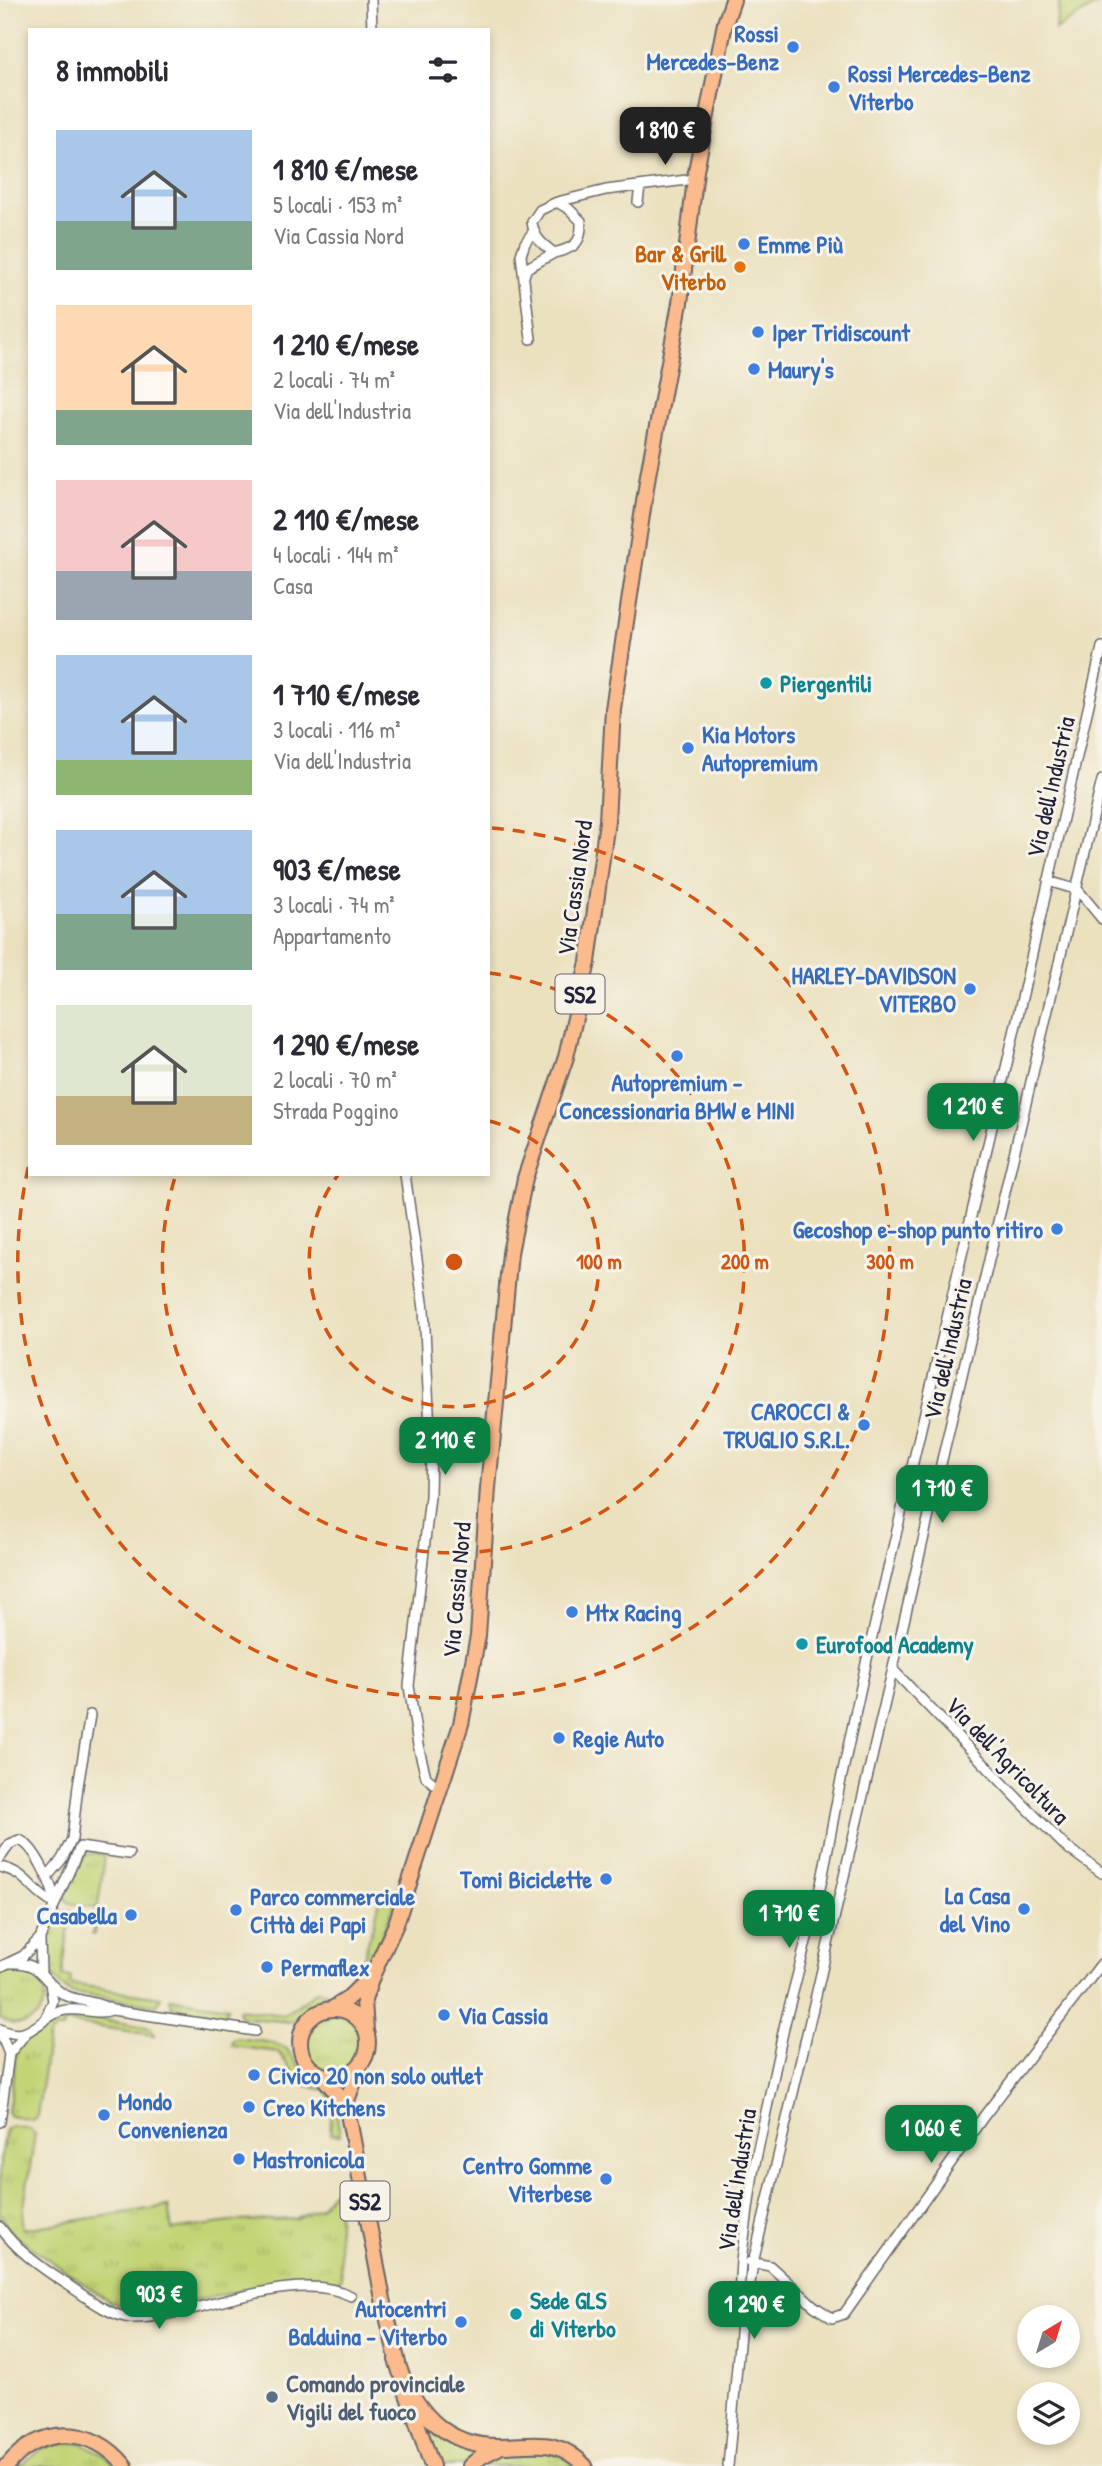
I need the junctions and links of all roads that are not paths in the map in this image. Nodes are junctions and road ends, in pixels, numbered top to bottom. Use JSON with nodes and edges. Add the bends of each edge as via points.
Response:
{"nodes":[{"id":1,"x":371,"y":0,"type":"edge"},
{"id":2,"x":733,"y":0,"type":"edge"},
{"id":3,"x":372,"y":28,"type":"edge"},
{"id":4,"x":695,"y":179,"type":"junction"},
{"id":5,"x":640,"y":186,"type":"junction"},
{"id":6,"x":557,"y":202,"type":"junction"},
{"id":7,"x":638,"y":202,"type":"dead end"},
{"id":8,"x":533,"y":232,"type":"junction"},
{"id":9,"x":554,"y":253,"type":"junction"},
{"id":10,"x":523,"y":278,"type":"junction"},
{"id":11,"x":531,"y":339,"type":"dead end"},
{"id":12,"x":1102,"y":647,"type":"edge"},
{"id":13,"x":1102,"y":780,"type":"edge"},
{"id":14,"x":1048,"y":881,"type":"junction"},
{"id":15,"x":1077,"y":890,"type":"junction"},
{"id":16,"x":1102,"y":919,"type":"edge"},
{"id":17,"x":405,"y":1176,"type":"edge"},
{"id":18,"x":893,"y":1670,"type":"junction"},
{"id":19,"x":90,"y":1714,"type":"dead end"},
{"id":20,"x":439,"y":1788,"type":"junction"},
{"id":21,"x":129,"y":1854,"type":"dead end"},
{"id":22,"x":0,"y":1858,"type":"edge"},
{"id":23,"x":0,"y":1867,"type":"edge"},
{"id":24,"x":1101,"y":1872,"type":"edge"},
{"id":25,"x":47,"y":1877,"type":"junction"},
{"id":26,"x":55,"y":1904,"type":"junction"},
{"id":27,"x":40,"y":1938,"type":"junction"},
{"id":28,"x":11,"y":1962,"type":"junction"},
{"id":29,"x":1102,"y":1963,"type":"edge"},
{"id":30,"x":0,"y":1966,"type":"edge"},
{"id":31,"x":41,"y":1971,"type":"junction"},
{"id":32,"x":373,"y":1974,"type":"junction"},
{"id":33,"x":48,"y":1979,"type":"junction"},
{"id":34,"x":332,"y":2009,"type":"junction"},
{"id":35,"x":112,"y":2010,"type":"junction"},
{"id":36,"x":44,"y":2021,"type":"junction"},
{"id":37,"x":0,"y":2030,"type":"edge"},
{"id":38,"x":255,"y":2031,"type":"dead end"},
{"id":39,"x":366,"y":2031,"type":"junction"},
{"id":40,"x":27,"y":2032,"type":"junction"},
{"id":41,"x":9,"y":2054,"type":"junction"},
{"id":42,"x":360,"y":2066,"type":"junction"},
{"id":43,"x":320,"y":2074,"type":"junction"},
{"id":44,"x":346,"y":2104,"type":"junction"},
{"id":45,"x":0,"y":2123,"type":"edge"},
{"id":46,"x":0,"y":2227,"type":"edge"},
{"id":47,"x":741,"y":2262,"type":"junction"},
{"id":48,"x":753,"y":2263,"type":"junction"},
{"id":49,"x":351,"y":2296,"type":"dead end"},
{"id":50,"x":742,"y":2311,"type":"junction"},
{"id":51,"x":396,"y":2360,"type":"junction"},
{"id":52,"x":503,"y":2446,"type":"junction"},
{"id":53,"x":7,"y":2466,"type":"edge"},
{"id":54,"x":125,"y":2466,"type":"edge"},
{"id":55,"x":432,"y":2466,"type":"edge"},
{"id":56,"x":470,"y":2466,"type":"edge"},
{"id":57,"x":585,"y":2466,"type":"edge"},
{"id":58,"x":728,"y":2466,"type":"edge"}],
"edges":[{"from":1,"to":3,"type":"street"},
{"from":2,"to":4,"type":"main road","name":"Via Cassia Nord","number":"SS2"},
{"from":4,"to":5,"type":"street"},
{"from":4,"to":20,"type":"main road","name":"Via Cassia Nord","number":"SS2","via":[[680,303],[612,709],[607,821],[588,962],[566,1057],[525,1178],[512,1240],[478,1636],[461,1724]]},
{"from":5,"to":6,"type":"street"},
{"from":5,"to":7,"type":"street"},
{"from":6,"to":8,"type":"street","via":[[540,210],[532,222]]},
{"from":6,"to":9,"type":"street","via":[[581,221],[581,234],[575,245]]},
{"from":8,"to":9,"type":"street"},
{"from":8,"to":10,"type":"street","via":[[521,256]]},
{"from":9,"to":10,"type":"street","via":[[527,268]]},
{"from":10,"to":11,"type":"street"},
{"from":12,"to":14,"type":"street","name":"Via dell'Industria"},
{"from":13,"to":15,"type":"street","name":"Via dell'Industria"},
{"from":14,"to":15,"type":"street"},
{"from":14,"to":47,"type":"street","name":"Via dell'Industria","via":[[870,1645],[822,1880],[785,2024],[753,2173]]},
{"from":15,"to":16,"type":"street"},
{"from":15,"to":18,"type":"street","name":"Via dell'Industria"},
{"from":17,"to":20,"type":"street","via":[[424,1309],[431,1450],[409,1686],[426,1777]]},
{"from":18,"to":24,"type":"street","name":"Via dell'Agricoltura","via":[[1065,1846]]},
{"from":18,"to":48,"type":"street","name":"Via dell'Industria"},
{"from":19,"to":25,"type":"street","via":[[72,1839]]},
{"from":20,"to":32,"type":"main road","name":"Via Cassia Nord","number":"SS2","via":[[396,1924]]},
{"from":21,"to":26,"type":"street","via":[[80,1847]]},
{"from":22,"to":25,"type":"street","via":[[10,1844],[25,1842]]},
{"from":23,"to":26,"type":"street","via":[[20,1874]]},
{"from":25,"to":26,"type":"street"},
{"from":26,"to":27,"type":"street"},
{"from":27,"to":28,"type":"street","via":[[29,1952]]},
{"from":27,"to":31,"type":"street"},
{"from":28,"to":30,"type":"street"},
{"from":28,"to":31,"type":"street"},
{"from":29,"to":48,"type":"street","via":[[984,2116],[844,2314],[832,2318],[770,2266]]},
{"from":31,"to":33,"type":"street"},
{"from":32,"to":34,"type":"main road","name":"Via Cassia Nord","number":"SS2"},
{"from":32,"to":39,"type":"main road","name":"Via Cassia Nord","number":"SS2","via":[[364,2000]]},
{"from":33,"to":35,"type":"street","via":[[65,1995]]},
{"from":33,"to":36,"type":"street","via":[[53,2001]]},
{"from":34,"to":39,"type":"main road","via":[[353,2014]]},
{"from":34,"to":43,"type":"main road","number":"SS2","via":[[313,2017],[301,2035],[303,2056]]},
{"from":35,"to":36,"type":"street","via":[[63,2011]]},
{"from":35,"to":38,"type":"street"},
{"from":36,"to":40,"type":"street"},
{"from":37,"to":40,"type":"street"},
{"from":37,"to":41,"type":"street"},
{"from":39,"to":42,"type":"main road","number":"SS2","via":[[367,2053]]},
{"from":40,"to":41,"type":"street"},
{"from":41,"to":45,"type":"street"},
{"from":42,"to":43,"type":"main road","via":[[342,2077]]},
{"from":42,"to":44,"type":"main road","number":"SS2"},
{"from":43,"to":44,"type":"main road","number":"SS2"},
{"from":44,"to":51,"type":"main road","number":"SS2"},
{"from":46,"to":49,"type":"street","via":[[56,2277],[101,2307],[128,2318],[307,2286]]},
{"from":47,"to":48,"type":"street"},
{"from":47,"to":50,"type":"street","name":"Via dell'Industria"},
{"from":48,"to":50,"type":"street","name":"Via dell'Industria"},
{"from":50,"to":58,"type":"street"},
{"from":51,"to":52,"type":"main road","via":[[412,2396],[437,2427],[471,2443]]},
{"from":51,"to":55,"type":"main road","number":"SS2"},
{"from":52,"to":56,"type":"main road"},
{"from":52,"to":57,"type":"main road","via":[[548,2444],[565,2450]]},
{"from":53,"to":54,"type":"main road","via":[[28,2445],[68,2435],[97,2442]]}]}
